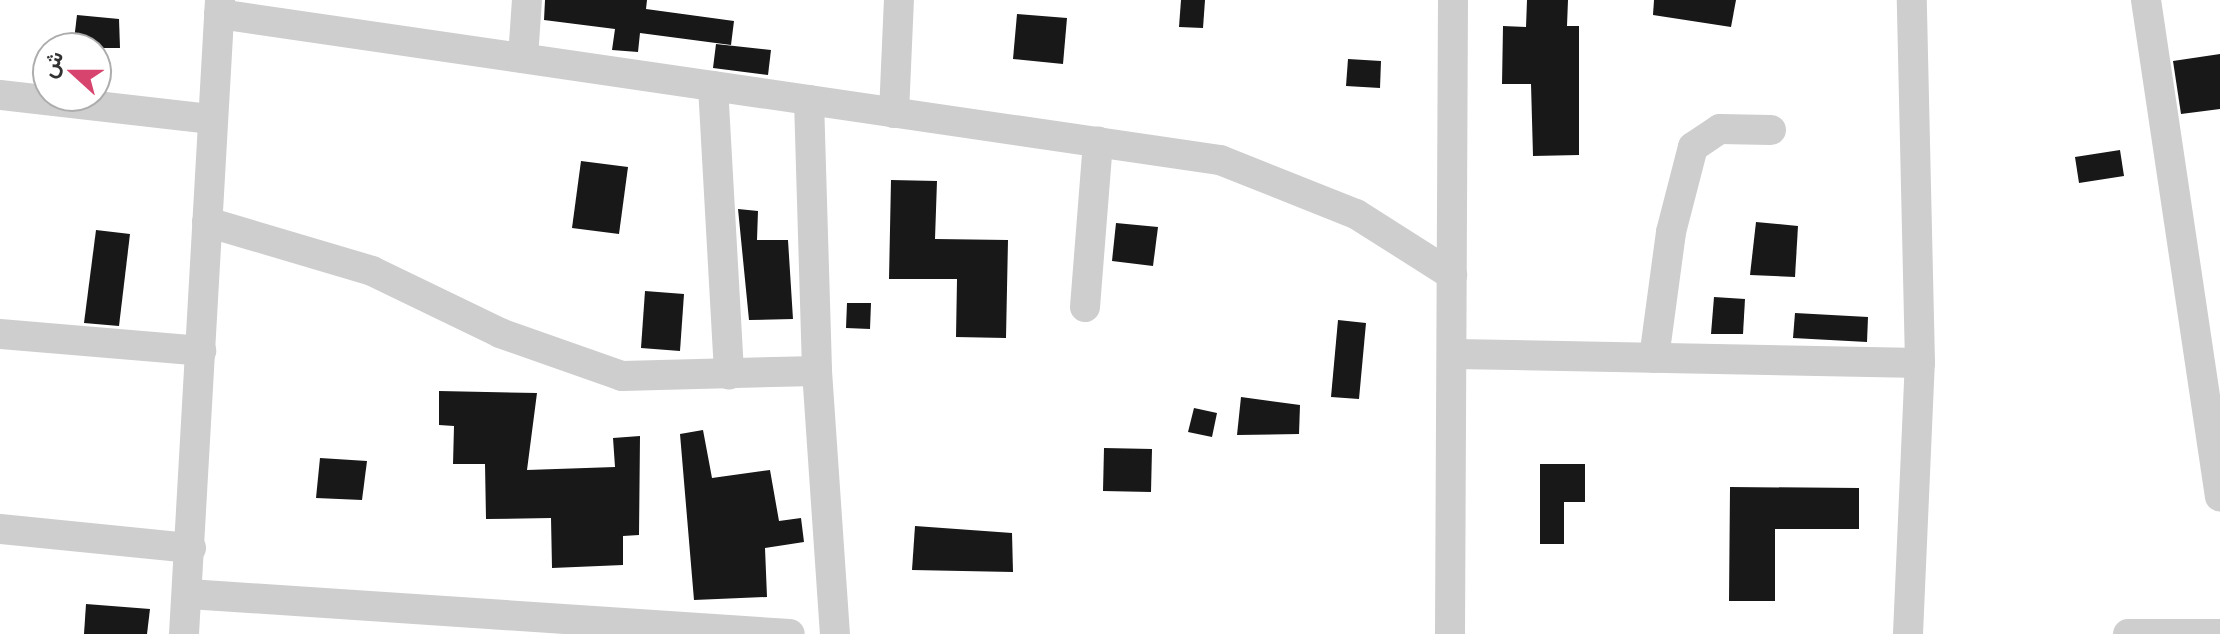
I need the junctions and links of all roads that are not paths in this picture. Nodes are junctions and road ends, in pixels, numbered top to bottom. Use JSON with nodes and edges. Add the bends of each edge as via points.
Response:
{"nodes":[{"id":1,"x":527,"y":0,"type":"edge"},
{"id":2,"x":899,"y":0,"type":"edge"},
{"id":3,"x":1453,"y":0,"type":"edge"},
{"id":4,"x":1912,"y":0,"type":"edge"},
{"id":5,"x":2146,"y":0,"type":"edge"},
{"id":6,"x":220,"y":7,"type":"edge"},
{"id":7,"x":523,"y":58,"type":"junction"},
{"id":8,"x":713,"y":86,"type":"junction"},
{"id":9,"x":0,"y":95,"type":"edge"},
{"id":10,"x":809,"y":100,"type":"junction"},
{"id":11,"x":894,"y":113,"type":"junction"},
{"id":12,"x":212,"y":119,"type":"junction"},
{"id":13,"x":1771,"y":130,"type":"dead end"},
{"id":14,"x":1098,"y":142,"type":"junction"},
{"id":15,"x":207,"y":222,"type":"junction"},
{"id":16,"x":1452,"y":275,"type":"junction"},
{"id":17,"x":1085,"y":307,"type":"dead end"},
{"id":18,"x":0,"y":334,"type":"edge"},
{"id":19,"x":201,"y":351,"type":"junction"},
{"id":20,"x":1455,"y":354,"type":"junction"},
{"id":21,"x":1654,"y":358,"type":"junction"},
{"id":22,"x":1920,"y":363,"type":"junction"},
{"id":23,"x":817,"y":371,"type":"junction"},
{"id":24,"x":729,"y":375,"type":"junction"},
{"id":25,"x":2220,"y":497,"type":"edge"},
{"id":26,"x":0,"y":529,"type":"edge"},
{"id":27,"x":191,"y":548,"type":"junction"},
{"id":28,"x":189,"y":594,"type":"junction"},
{"id":29,"x":184,"y":634,"type":"edge"},
{"id":30,"x":790,"y":634,"type":"edge"},
{"id":31,"x":835,"y":634,"type":"edge"},
{"id":32,"x":1450,"y":634,"type":"edge"},
{"id":33,"x":1908,"y":634,"type":"edge"},
{"id":34,"x":2128,"y":634,"type":"edge"},
{"id":35,"x":2220,"y":634,"type":"edge"}],
"edges":[{"from":1,"to":7,"type":"street"},
{"from":2,"to":11,"type":"street"},
{"from":3,"to":16,"type":"street"},
{"from":4,"to":22,"type":"street"},
{"from":5,"to":25,"type":"street"},
{"from":6,"to":7,"type":"street"},
{"from":6,"to":12,"type":"street"},
{"from":7,"to":8,"type":"street"},
{"from":8,"to":10,"type":"street"},
{"from":8,"to":24,"type":"street"},
{"from":9,"to":12,"type":"street"},
{"from":10,"to":11,"type":"street"},
{"from":10,"to":23,"type":"street"},
{"from":11,"to":14,"type":"street"},
{"from":12,"to":15,"type":"street"},
{"from":13,"to":21,"type":"street","via":[[1720,129],[1693,147],[1671,232]]},
{"from":14,"to":16,"type":"street","via":[[1220,160],[1267,175],[1356,214]]},
{"from":14,"to":17,"type":"street"},
{"from":15,"to":19,"type":"street"},
{"from":15,"to":24,"type":"street","via":[[372,271],[585,366],[622,376]]},
{"from":16,"to":20,"type":"street"},
{"from":18,"to":19,"type":"street"},
{"from":19,"to":27,"type":"street"},
{"from":20,"to":21,"type":"street"},
{"from":20,"to":32,"type":"street"},
{"from":21,"to":22,"type":"street"},
{"from":22,"to":33,"type":"street"},
{"from":23,"to":24,"type":"street"},
{"from":23,"to":31,"type":"street"},
{"from":26,"to":27,"type":"street"},
{"from":27,"to":28,"type":"street"},
{"from":28,"to":29,"type":"street"},
{"from":28,"to":30,"type":"street"},
{"from":34,"to":35,"type":"street"}]}
